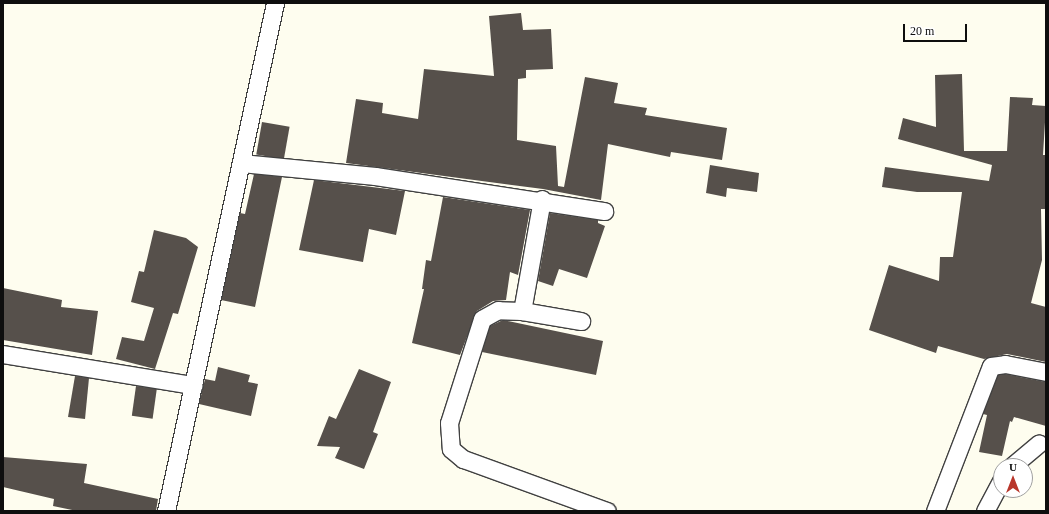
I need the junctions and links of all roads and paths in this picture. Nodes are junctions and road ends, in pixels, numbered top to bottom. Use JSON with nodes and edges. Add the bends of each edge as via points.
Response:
{"nodes":[{"id":1,"x":275,"y":3,"type":"edge"},
{"id":2,"x":241,"y":163,"type":"junction"},
{"id":3,"x":542,"y":199,"type":"junction"},
{"id":4,"x":604,"y":211,"type":"dead end"},
{"id":5,"x":522,"y":311,"type":"junction"},
{"id":6,"x":581,"y":320,"type":"dead end"},
{"id":7,"x":3,"y":354,"type":"edge"},
{"id":8,"x":1046,"y":372,"type":"edge"},
{"id":9,"x":194,"y":385,"type":"junction"},
{"id":10,"x":1039,"y":443,"type":"dead end"},
{"id":11,"x":1021,"y":458,"type":"edge"},
{"id":12,"x":993,"y":496,"type":"edge"},
{"id":13,"x":166,"y":511,"type":"edge"},
{"id":14,"x":607,"y":511,"type":"edge"},
{"id":15,"x":935,"y":511,"type":"edge"},
{"id":16,"x":985,"y":511,"type":"edge"}],
"edges":[{"from":1,"to":2,"type":"street"},
{"from":2,"to":3,"type":"street","via":[[367,175]]},
{"from":2,"to":9,"type":"street"},
{"from":3,"to":4,"type":"street"},
{"from":3,"to":5,"type":"street"},
{"from":5,"to":6,"type":"street"},
{"from":5,"to":14,"type":"street","via":[[498,310],[482,319],[449,423],[451,449],[463,459]]},
{"from":7,"to":9,"type":"street"},
{"from":8,"to":15,"type":"street","via":[[1005,364],[991,366]]},
{"from":9,"to":13,"type":"street"},
{"from":10,"to":11,"type":"street"},
{"from":12,"to":16,"type":"street"}]}
